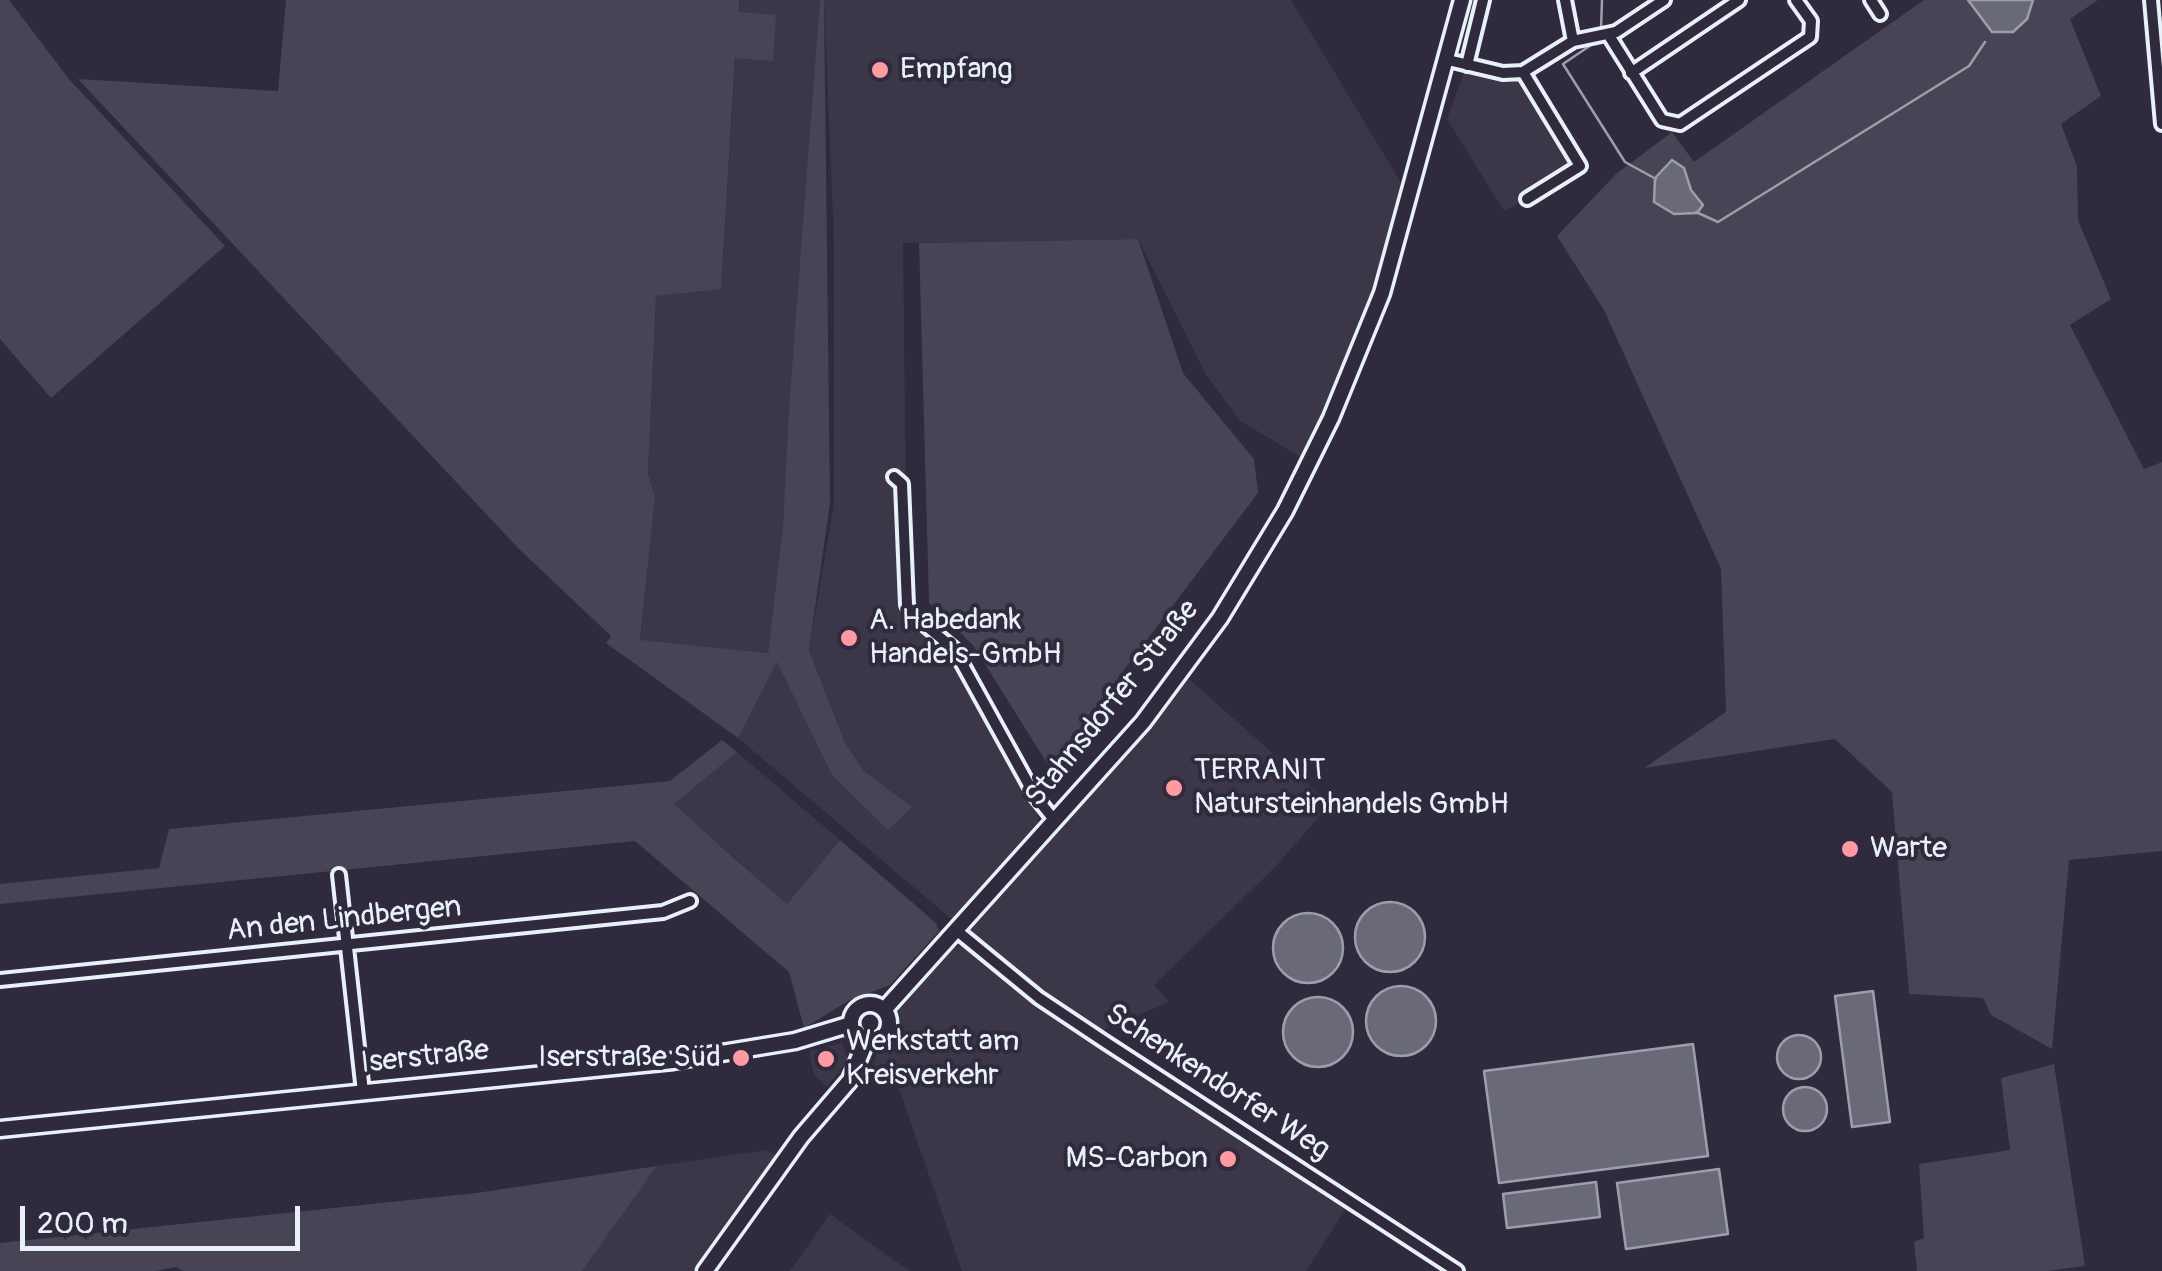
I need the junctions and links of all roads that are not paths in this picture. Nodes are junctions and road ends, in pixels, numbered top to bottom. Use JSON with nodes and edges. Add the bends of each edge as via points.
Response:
{"nodes":[{"id":1,"x":1462,"y":0,"type":"edge"},
{"id":2,"x":1484,"y":0,"type":"edge"},
{"id":3,"x":1565,"y":0,"type":"edge"},
{"id":4,"x":1664,"y":0,"type":"edge"},
{"id":5,"x":1739,"y":0,"type":"edge"},
{"id":6,"x":1796,"y":0,"type":"edge"},
{"id":7,"x":1871,"y":0,"type":"edge"},
{"id":8,"x":2151,"y":0,"type":"edge"},
{"id":9,"x":1880,"y":14,"type":"dead end"},
{"id":10,"x":1608,"y":34,"type":"junction"},
{"id":11,"x":1573,"y":41,"type":"junction"},
{"id":12,"x":1448,"y":60,"type":"junction"},
{"id":13,"x":1467,"y":64,"type":"junction"},
{"id":14,"x":1523,"y":72,"type":"junction"},
{"id":15,"x":1631,"y":73,"type":"junction"},
{"id":16,"x":2162,"y":124,"type":"edge"},
{"id":17,"x":1527,"y":199,"type":"dead end"},
{"id":18,"x":894,"y":477,"type":"dead end"},
{"id":19,"x":1055,"y":821,"type":"junction"},
{"id":20,"x":340,"y":875,"type":"dead end"},
{"id":21,"x":690,"y":901,"type":"dead end"},
{"id":22,"x":956,"y":930,"type":"junction"},
{"id":23,"x":348,"y":945,"type":"junction"},
{"id":24,"x":0,"y":980,"type":"edge"},
{"id":25,"x":884,"y":1010,"type":"junction"},
{"id":26,"x":852,"y":1024,"type":"junction"},
{"id":27,"x":866,"y":1041,"type":"junction"},
{"id":28,"x":363,"y":1092,"type":"junction"},
{"id":29,"x":0,"y":1129,"type":"edge"},
{"id":30,"x":705,"y":1271,"type":"edge"},
{"id":31,"x":1457,"y":1271,"type":"edge"}],
"edges":[{"from":1,"to":12,"type":"street","name":"Stahnsdorfer Straße"},
{"from":2,"to":13,"type":"street"},
{"from":3,"to":11,"type":"street"},
{"from":4,"to":10,"type":"street"},
{"from":5,"to":15,"type":"street"},
{"from":6,"to":15,"type":"street","via":[[1811,21],[1810,37],[1680,124],[1662,120]]},
{"from":7,"to":9,"type":"street"},
{"from":8,"to":16,"type":"street"},
{"from":10,"to":11,"type":"street"},
{"from":10,"to":15,"type":"street"},
{"from":11,"to":14,"type":"street"},
{"from":12,"to":13,"type":"street"},
{"from":12,"to":19,"type":"street","name":"Stahnsdorfer Straße","via":[[1382,293],[1285,511],[1181,672]]},
{"from":13,"to":14,"type":"street"},
{"from":14,"to":17,"type":"street","via":[[1580,166]]},
{"from":18,"to":19,"type":"street","via":[[902,484],[907,605],[954,649]]},
{"from":19,"to":22,"type":"street","name":"Stahnsdorfer Straße"},
{"from":20,"to":23,"type":"street"},
{"from":21,"to":23,"type":"street","name":"An den Lindbergen","via":[[663,912]]},
{"from":22,"to":25,"type":"street","name":"Stahnsdorfer Straße"},
{"from":22,"to":31,"type":"street","name":"Schenkendorfer Weg","via":[[1039,998]]},
{"from":23,"to":24,"type":"street","name":"An den Lindbergen"},
{"from":23,"to":28,"type":"street"},
{"from":25,"to":26,"type":"street","via":[[863,1005]]},
{"from":25,"to":27,"type":"street","via":[[885,1035]]},
{"from":26,"to":27,"type":"street"},
{"from":26,"to":28,"type":"street","name":"Iserstraße","via":[[795,1041],[673,1061]]},
{"from":27,"to":30,"type":"street","via":[[850,1080]]},
{"from":28,"to":29,"type":"street","name":"Iserstraße"}]}
